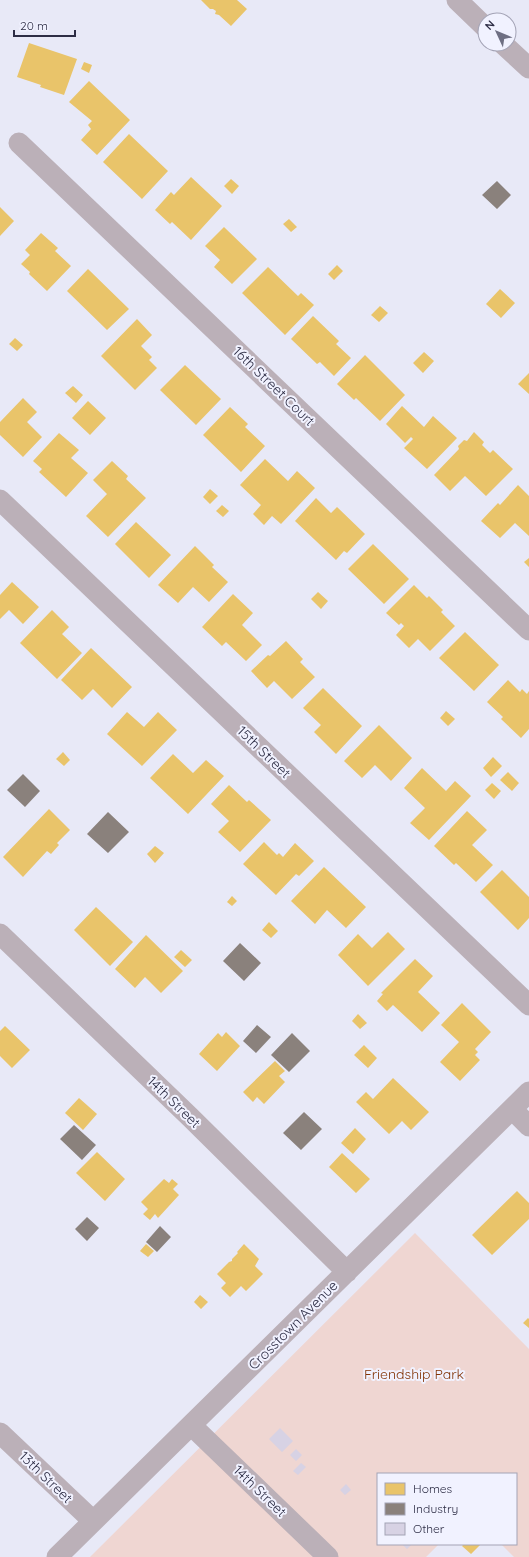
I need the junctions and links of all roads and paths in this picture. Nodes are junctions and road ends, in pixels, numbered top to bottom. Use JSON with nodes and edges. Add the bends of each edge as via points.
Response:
{"nodes":[{"id":1,"x":456,"y":0,"type":"edge"},
{"id":2,"x":477,"y":20,"type":"edge"},
{"id":3,"x":512,"y":52,"type":"edge"},
{"id":4,"x":529,"y":68,"type":"edge"},
{"id":5,"x":19,"y":144,"type":"dead end"},
{"id":6,"x":0,"y":500,"type":"edge"},
{"id":7,"x":529,"y":630,"type":"edge"},
{"id":8,"x":0,"y":934,"type":"edge"},
{"id":9,"x":529,"y":1005,"type":"edge"},
{"id":10,"x":529,"y":1092,"type":"edge"},
{"id":11,"x":512,"y":1109,"type":"junction"},
{"id":12,"x":529,"y":1126,"type":"edge"},
{"id":13,"x":347,"y":1272,"type":"junction"},
{"id":14,"x":191,"y":1425,"type":"junction"},
{"id":15,"x":0,"y":1433,"type":"edge"},
{"id":16,"x":93,"y":1521,"type":"junction"},
{"id":17,"x":57,"y":1557,"type":"edge"},
{"id":18,"x":328,"y":1557,"type":"edge"}],
"edges":[{"from":1,"to":2,"type":"street"},
{"from":3,"to":4,"type":"street"},
{"from":5,"to":7,"type":"street","name":"16th Street Court"},
{"from":6,"to":9,"type":"street","name":"15th Street"},
{"from":8,"to":13,"type":"street","name":"14th Street"},
{"from":10,"to":11,"type":"street","name":"Crosstown Avenue"},
{"from":11,"to":12,"type":"street"},
{"from":11,"to":13,"type":"street","name":"Crosstown Avenue"},
{"from":13,"to":14,"type":"street","name":"Crosstown Avenue"},
{"from":14,"to":16,"type":"street","name":"Crosstown Avenue"},
{"from":14,"to":18,"type":"street","name":"14th Street"},
{"from":15,"to":16,"type":"street","name":"13th Street"},
{"from":16,"to":17,"type":"street","name":"Crosstown Avenue"}]}
